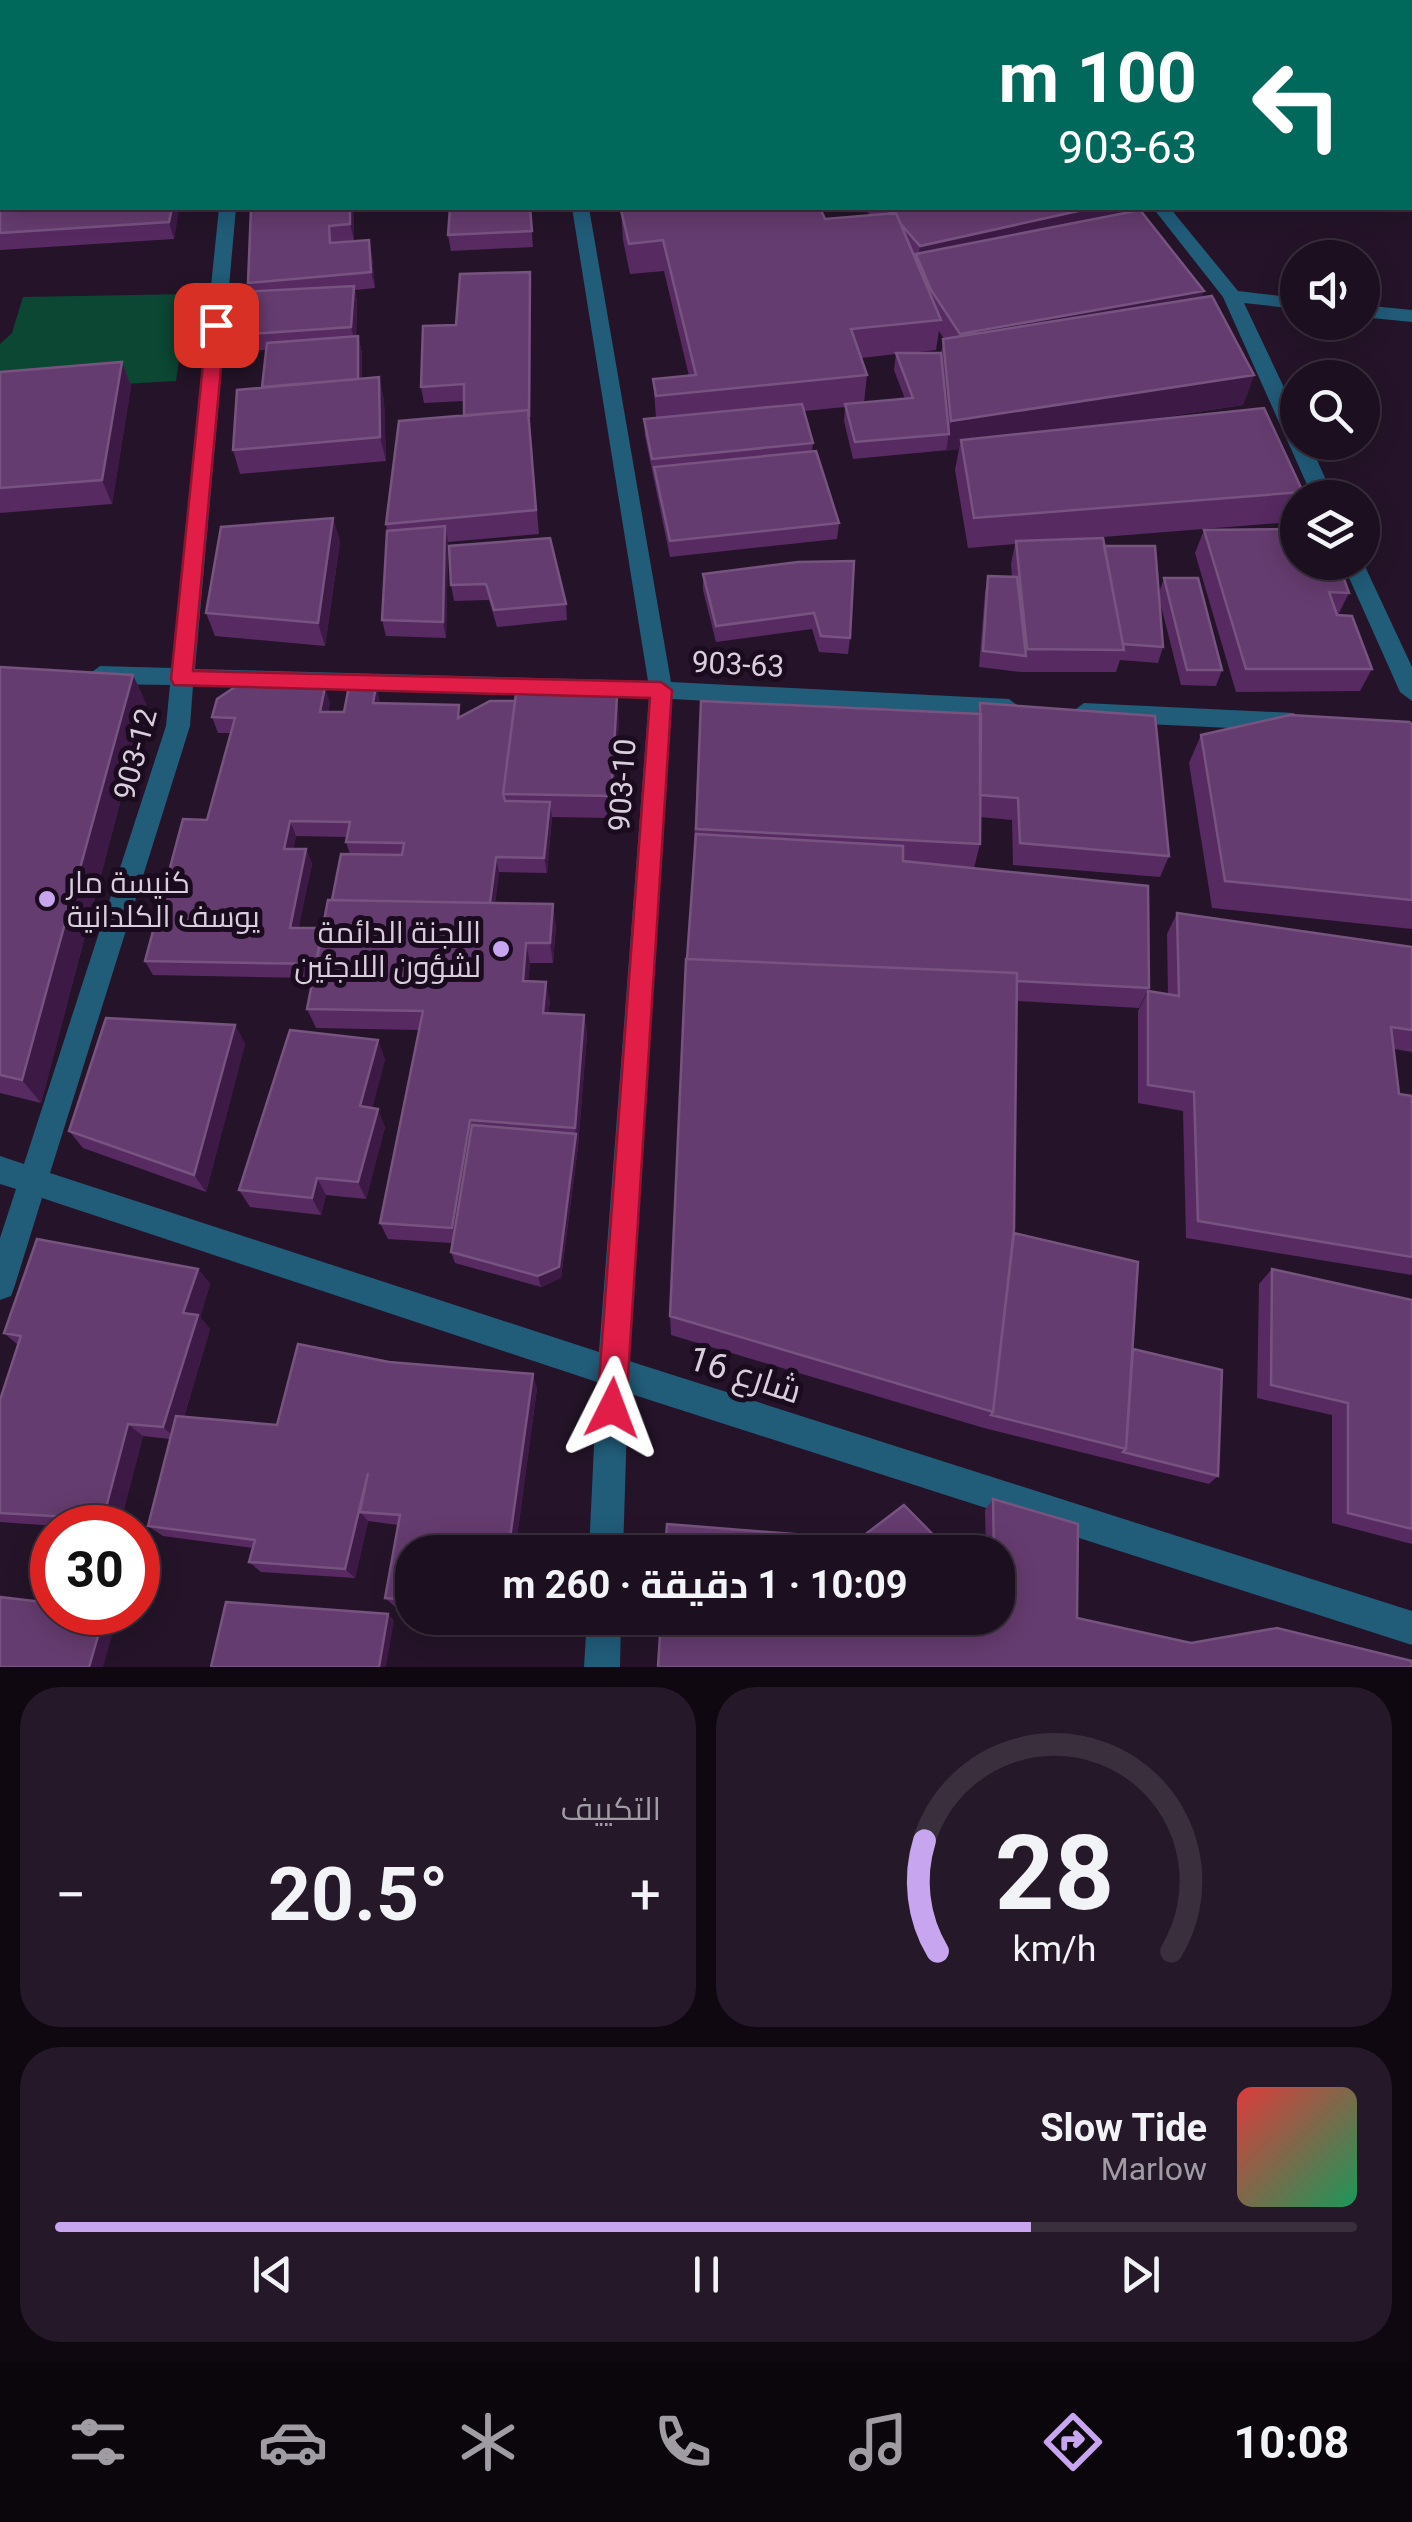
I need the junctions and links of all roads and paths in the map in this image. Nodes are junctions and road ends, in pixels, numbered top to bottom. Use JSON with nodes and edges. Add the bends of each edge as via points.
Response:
{"nodes":[{"id":1,"x":227,"y":210,"type":"edge"},
{"id":2,"x":581,"y":210,"type":"edge"},
{"id":3,"x":1163,"y":210,"type":"edge"},
{"id":4,"x":1232,"y":296,"type":"junction"},
{"id":5,"x":1280,"y":302,"type":"edge"},
{"id":6,"x":1380,"y":313,"type":"edge"},
{"id":7,"x":1412,"y":316,"type":"edge"},
{"id":8,"x":1280,"y":401,"type":"edge"},
{"id":9,"x":1361,"y":580,"type":"edge"},
{"id":10,"x":73,"y":674,"type":"edge"},
{"id":11,"x":182,"y":679,"type":"junction"},
{"id":12,"x":661,"y":690,"type":"junction"},
{"id":13,"x":1412,"y":692,"type":"edge"},
{"id":14,"x":1313,"y":724,"type":"edge"},
{"id":15,"x":0,"y":1170,"type":"edge"},
{"id":16,"x":35,"y":1181,"type":"junction"},
{"id":17,"x":0,"y":1285,"type":"edge"},
{"id":18,"x":613,"y":1372,"type":"junction"},
{"id":19,"x":607,"y":1535,"type":"edge"},
{"id":20,"x":1412,"y":1628,"type":"edge"},
{"id":21,"x":603,"y":1635,"type":"edge"},
{"id":22,"x":602,"y":1667,"type":"edge"}],
"edges":[{"from":1,"to":11,"type":"street","name":"903-12"},
{"from":2,"to":12,"type":"street","name":"903-10"},
{"from":3,"to":4,"type":"street"},
{"from":4,"to":5,"type":"street"},
{"from":4,"to":8,"type":"street"},
{"from":6,"to":7,"type":"street"},
{"from":9,"to":13,"type":"street"},
{"from":10,"to":11,"type":"street","name":"903-63"},
{"from":11,"to":12,"type":"street","name":"903-63"},
{"from":11,"to":16,"type":"street","name":"903-12","via":[[178,726]]},
{"from":12,"to":14,"type":"street","name":"903-63"},
{"from":12,"to":18,"type":"street","name":"903-10"},
{"from":15,"to":16,"type":"street","name":"شارع 16"},
{"from":16,"to":17,"type":"street","name":"903-12"},
{"from":16,"to":18,"type":"street","name":"شارع 16"},
{"from":18,"to":19,"type":"street","name":"903-10"},
{"from":18,"to":20,"type":"street","name":"شارع 16"},
{"from":21,"to":22,"type":"street"}]}
